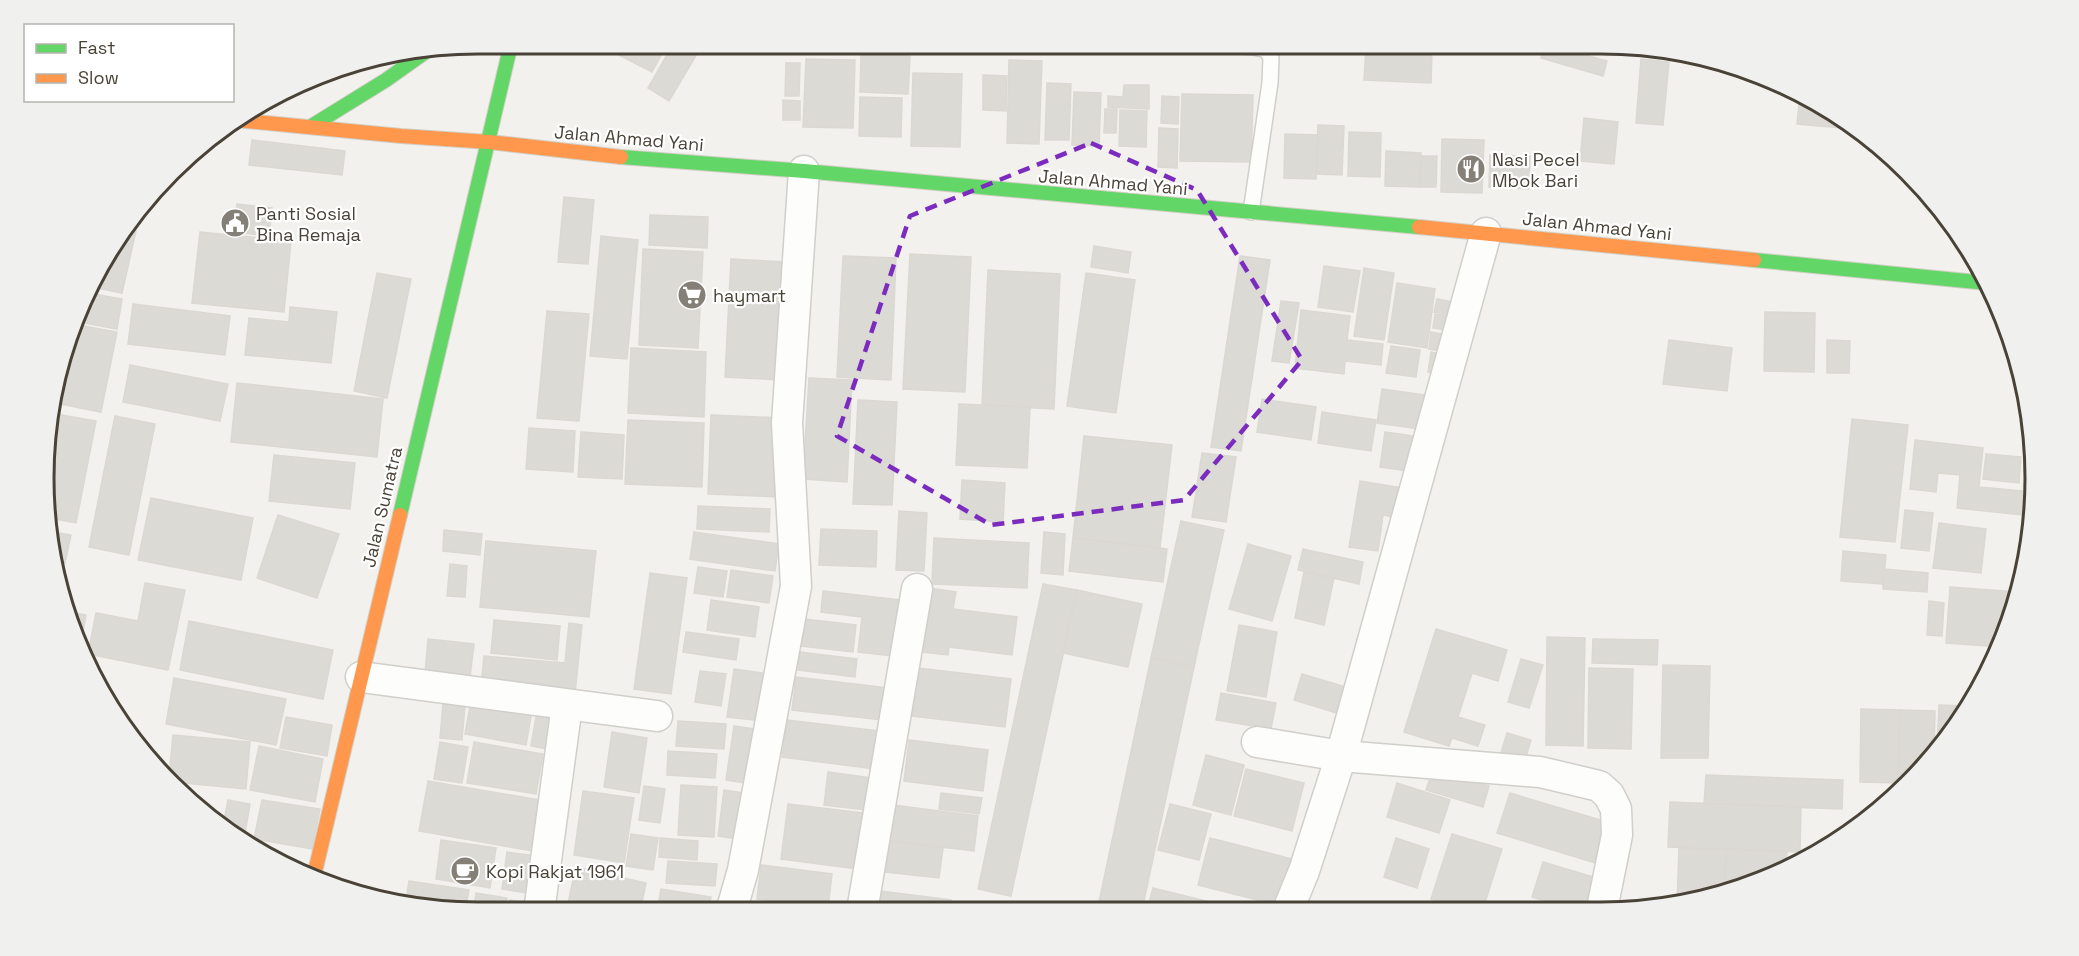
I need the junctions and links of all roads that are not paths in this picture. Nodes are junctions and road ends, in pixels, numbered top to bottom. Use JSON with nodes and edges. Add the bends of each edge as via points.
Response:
{"nodes":[{"id":1,"x":509,"y":54,"type":"edge"},
{"id":2,"x":1269,"y":54,"type":"edge"},
{"id":3,"x":414,"y":59,"type":"edge"},
{"id":4,"x":249,"y":121,"type":"edge"},
{"id":5,"x":310,"y":127,"type":"junction"},
{"id":6,"x":489,"y":142,"type":"junction"},
{"id":7,"x":804,"y":171,"type":"junction"},
{"id":8,"x":1251,"y":212,"type":"junction"},
{"id":9,"x":1486,"y":232,"type":"junction"},
{"id":10,"x":1977,"y":282,"type":"edge"},
{"id":11,"x":916,"y":589,"type":"dead end"},
{"id":12,"x":361,"y":677,"type":"junction"},
{"id":13,"x":567,"y":705,"type":"junction"},
{"id":14,"x":657,"y":716,"type":"dead end"},
{"id":15,"x":1257,"y":742,"type":"dead end"},
{"id":16,"x":1341,"y":756,"type":"junction"},
{"id":17,"x":315,"y":870,"type":"edge"},
{"id":18,"x":540,"y":902,"type":"edge"},
{"id":19,"x":734,"y":902,"type":"edge"},
{"id":20,"x":864,"y":902,"type":"edge"},
{"id":21,"x":1291,"y":902,"type":"edge"},
{"id":22,"x":1603,"y":902,"type":"edge"}],
"edges":[{"from":1,"to":6,"type":"main road","name":"Jalan Sumatra"},
{"from":2,"to":8,"type":"lane","via":[[1270,83]]},
{"from":3,"to":5,"type":"main road"},
{"from":4,"to":5,"type":"main road","name":"Jalan Ahmad Yani"},
{"from":5,"to":6,"type":"main road","name":"Jalan Ahmad Yani"},
{"from":6,"to":7,"type":"main road","name":"Jalan Ahmad Yani","via":[[596,155]]},
{"from":6,"to":12,"type":"main road","name":"Jalan Sumatra"},
{"from":7,"to":8,"type":"main road","name":"Jalan Ahmad Yani"},
{"from":7,"to":19,"type":"street","via":[[787,423],[796,586]]},
{"from":8,"to":9,"type":"main road","name":"Jalan Ahmad Yani"},
{"from":9,"to":10,"type":"main road","name":"Jalan Ahmad Yani"},
{"from":9,"to":16,"type":"street"},
{"from":11,"to":20,"type":"street"},
{"from":12,"to":13,"type":"street"},
{"from":12,"to":17,"type":"main road","name":"Jalan Sumatra"},
{"from":13,"to":14,"type":"street"},
{"from":13,"to":18,"type":"street"},
{"from":15,"to":16,"type":"street"},
{"from":16,"to":21,"type":"street"},
{"from":16,"to":22,"type":"street","via":[[1540,772],[1599,786],[1616,809],[1617,835]]}]}
